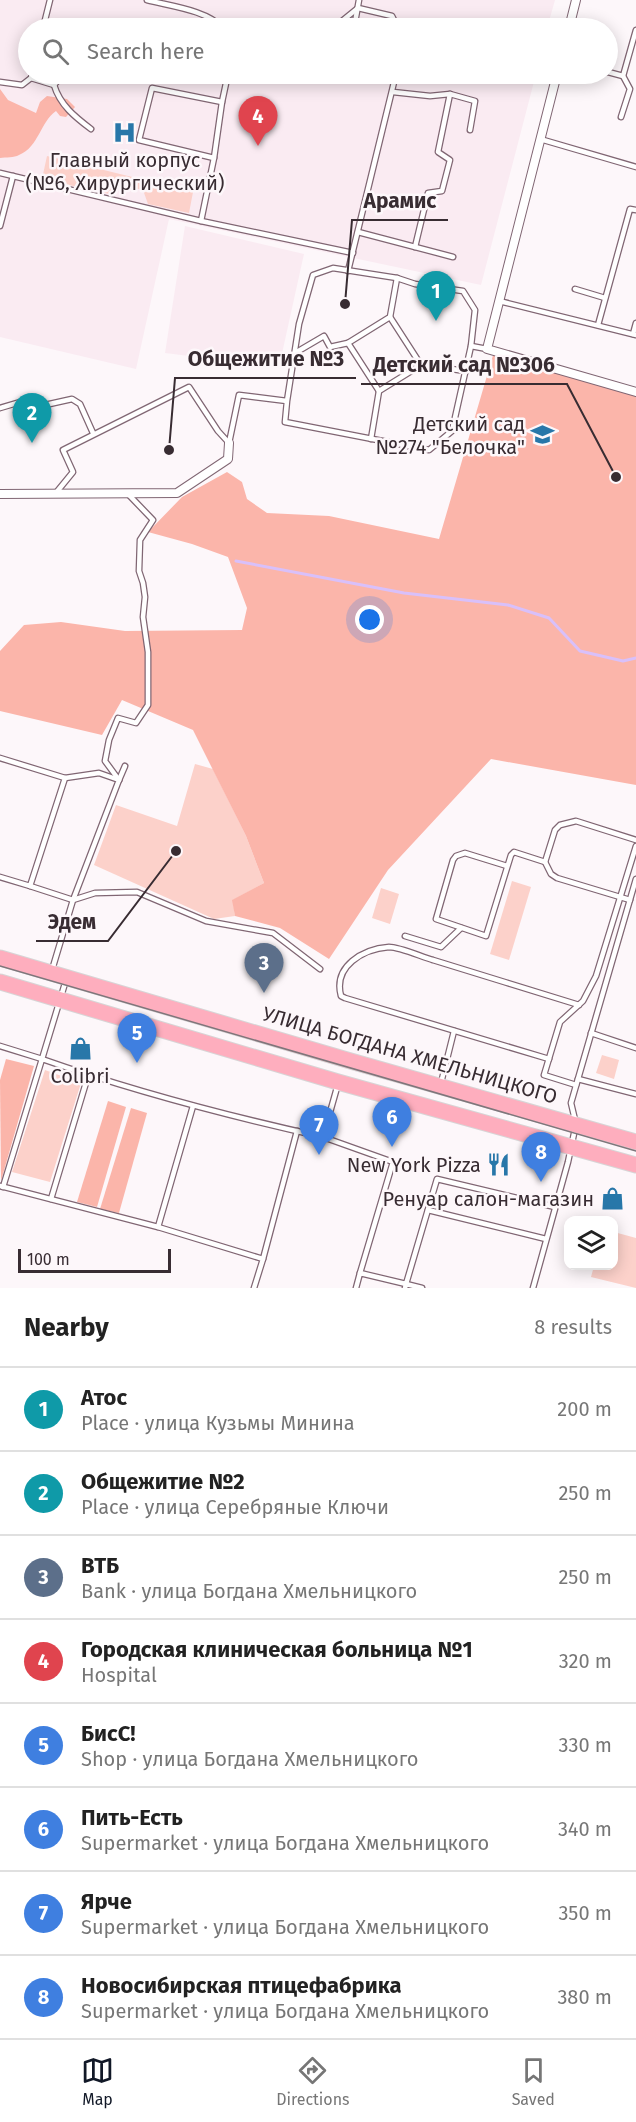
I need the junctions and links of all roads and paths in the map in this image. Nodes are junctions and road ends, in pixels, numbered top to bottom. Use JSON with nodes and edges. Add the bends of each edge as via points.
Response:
{"nodes":[{"id":1,"x":50,"y":0,"type":"edge"},
{"id":2,"x":147,"y":0,"type":"edge"},
{"id":3,"x":359,"y":0,"type":"edge"},
{"id":4,"x":576,"y":0,"type":"edge"},
{"id":5,"x":358,"y":8,"type":"junction"},
{"id":6,"x":46,"y":18,"type":"edge"},
{"id":7,"x":210,"y":18,"type":"edge"},
{"id":8,"x":346,"y":18,"type":"edge"},
{"id":9,"x":356,"y":18,"type":"edge"},
{"id":10,"x":393,"y":18,"type":"edge"},
{"id":11,"x":572,"y":18,"type":"edge"},
{"id":12,"x":636,"y":30,"type":"edge"},
{"id":13,"x":618,"y":75,"type":"edge"},
{"id":14,"x":623,"y":76,"type":"junction"},
{"id":15,"x":0,"y":82,"type":"edge"},
{"id":16,"x":23,"y":84,"type":"edge"},
{"id":17,"x":226,"y":84,"type":"edge"},
{"id":18,"x":394,"y":84,"type":"edge"},
{"id":19,"x":554,"y":84,"type":"edge"},
{"id":20,"x":54,"y":85,"type":"edge"},
{"id":21,"x":393,"y":92,"type":"junction"},
{"id":22,"x":450,"y":94,"type":"junction"},
{"id":23,"x":222,"y":102,"type":"junction"},
{"id":24,"x":621,"y":117,"type":"dead end"},
{"id":25,"x":91,"y":129,"type":"dead end"},
{"id":26,"x":470,"y":130,"type":"dead end"},
{"id":27,"x":540,"y":139,"type":"junction"},
{"id":28,"x":214,"y":158,"type":"junction"},
{"id":29,"x":636,"y":167,"type":"edge"},
{"id":30,"x":0,"y":173,"type":"edge"},
{"id":31,"x":14,"y":176,"type":"junction"},
{"id":32,"x":636,"y":210,"type":"edge"},
{"id":33,"x":201,"y":221,"type":"junction"},
{"id":34,"x":0,"y":226,"type":"edge"},
{"id":35,"x":358,"y":232,"type":"junction"},
{"id":36,"x":415,"y":247,"type":"junction"},
{"id":37,"x":353,"y":253,"type":"junction"},
{"id":38,"x":453,"y":257,"type":"dead end"},
{"id":39,"x":348,"y":271,"type":"junction"},
{"id":40,"x":397,"y":278,"type":"junction"},
{"id":41,"x":575,"y":289,"type":"dead end"},
{"id":42,"x":605,"y":298,"type":"junction"},
{"id":43,"x":499,"y":301,"type":"junction"},
{"id":44,"x":390,"y":317,"type":"junction"},
{"id":45,"x":636,"y":323,"type":"edge"},
{"id":46,"x":597,"y":325,"type":"junction"},
{"id":47,"x":634,"y":334,"type":"edge"},
{"id":48,"x":348,"y":344,"type":"junction"},
{"id":49,"x":471,"y":346,"type":"junction"},
{"id":50,"x":487,"y":349,"type":"junction"},
{"id":51,"x":295,"y":353,"type":"junction"},
{"id":52,"x":421,"y":365,"type":"junction"},
{"id":53,"x":466,"y":371,"type":"junction"},
{"id":54,"x":379,"y":391,"type":"junction"},
{"id":55,"x":636,"y":392,"type":"edge"},
{"id":56,"x":287,"y":401,"type":"junction"},
{"id":57,"x":0,"y":408,"type":"edge"},
{"id":58,"x":93,"y":433,"type":"junction"},
{"id":59,"x":371,"y":439,"type":"junction"},
{"id":60,"x":229,"y":443,"type":"junction"},
{"id":61,"x":126,"y":493,"type":"junction"},
{"id":62,"x":0,"y":494,"type":"edge"},
{"id":63,"x":55,"y":494,"type":"junction"},
{"id":64,"x":0,"y":758,"type":"edge"},
{"id":65,"x":125,"y":765,"type":"dead end"},
{"id":66,"x":65,"y":778,"type":"junction"},
{"id":67,"x":119,"y":780,"type":"junction"},
{"id":68,"x":636,"y":840,"type":"edge"},
{"id":69,"x":636,"y":846,"type":"edge"},
{"id":70,"x":545,"y":862,"type":"junction"},
{"id":71,"x":507,"y":866,"type":"junction"},
{"id":72,"x":0,"y":877,"type":"edge"},
{"id":73,"x":636,"y":879,"type":"edge"},
{"id":74,"x":30,"y":886,"type":"junction"},
{"id":75,"x":620,"y":897,"type":"junction"},
{"id":76,"x":73,"y":900,"type":"junction"},
{"id":77,"x":630,"y":900,"type":"junction"},
{"id":78,"x":611,"y":905,"type":"dead end"},
{"id":79,"x":617,"y":907,"type":"junction"},
{"id":80,"x":461,"y":928,"type":"junction"},
{"id":81,"x":405,"y":936,"type":"dead end"},
{"id":82,"x":0,"y":958,"type":"edge"},
{"id":83,"x":320,"y":969,"type":"dead end"},
{"id":84,"x":59,"y":975,"type":"junction"},
{"id":85,"x":0,"y":982,"type":"edge"},
{"id":86,"x":60,"y":1000,"type":"junction"},
{"id":87,"x":579,"y":1005,"type":"junction"},
{"id":88,"x":454,"y":1031,"type":"junction"},
{"id":89,"x":591,"y":1033,"type":"junction"},
{"id":90,"x":0,"y":1046,"type":"edge"},
{"id":91,"x":636,"y":1048,"type":"edge"},
{"id":92,"x":42,"y":1059,"type":"junction"},
{"id":93,"x":549,"y":1059,"type":"junction"},
{"id":94,"x":88,"y":1076,"type":"junction"},
{"id":95,"x":578,"y":1079,"type":"junction"},
{"id":96,"x":338,"y":1082,"type":"junction"},
{"id":97,"x":440,"y":1085,"type":"junction"},
{"id":98,"x":576,"y":1085,"type":"junction"},
{"id":99,"x":636,"y":1094,"type":"edge"},
{"id":100,"x":193,"y":1106,"type":"junction"},
{"id":101,"x":576,"y":1124,"type":"junction"},
{"id":102,"x":297,"y":1131,"type":"junction"},
{"id":103,"x":322,"y":1137,"type":"junction"},
{"id":104,"x":636,"y":1142,"type":"edge"},
{"id":105,"x":571,"y":1147,"type":"junction"},
{"id":106,"x":636,"y":1165,"type":"edge"},
{"id":107,"x":1,"y":1186,"type":"edge"},
{"id":108,"x":51,"y":1198,"type":"junction"},
{"id":109,"x":555,"y":1207,"type":"junction"},
{"id":110,"x":428,"y":1210,"type":"junction"},
{"id":111,"x":158,"y":1227,"type":"junction"},
{"id":112,"x":546,"y":1239,"type":"junction"},
{"id":113,"x":263,"y":1259,"type":"junction"},
{"id":114,"x":360,"y":1273,"type":"junction"},
{"id":115,"x":405,"y":1286,"type":"edge"},
{"id":116,"x":254,"y":1288,"type":"edge"},
{"id":117,"x":356,"y":1288,"type":"edge"},
{"id":118,"x":422,"y":1288,"type":"edge"},
{"id":119,"x":533,"y":1288,"type":"edge"}],
"edges":[{"from":1,"to":6,"type":"lane"},
{"from":2,"to":7,"type":"lane"},
{"from":3,"to":5,"type":"lane"},
{"from":4,"to":11,"type":"street"},
{"from":5,"to":8,"type":"lane"},
{"from":5,"to":9,"type":"lane"},
{"from":5,"to":10,"type":"lane"},
{"from":12,"to":14,"type":"lane"},
{"from":13,"to":14,"type":"lane"},
{"from":14,"to":24,"type":"lane","via":[[630,89]]},
{"from":15,"to":16,"type":"lane"},
{"from":17,"to":23,"type":"lane"},
{"from":18,"to":21,"type":"lane"},
{"from":19,"to":27,"type":"street"},
{"from":20,"to":25,"type":"lane","via":[[64,105]]},
{"from":21,"to":22,"type":"lane"},
{"from":21,"to":35,"type":"lane"},
{"from":22,"to":26,"type":"lane","via":[[475,101]]},
{"from":22,"to":36,"type":"lane","via":[[438,152],[450,160],[442,191],[428,193]]},
{"from":23,"to":28,"type":"lane"},
{"from":23,"to":28,"type":"lane","via":[[152,88],[139,140]]},
{"from":27,"to":29,"type":"lane"},
{"from":27,"to":43,"type":"street"},
{"from":28,"to":33,"type":"lane"},
{"from":30,"to":31,"type":"lane"},
{"from":31,"to":33,"type":"lane"},
{"from":31,"to":34,"type":"lane"},
{"from":32,"to":42,"type":"lane","via":[[630,209]]},
{"from":33,"to":37,"type":"lane"},
{"from":35,"to":36,"type":"lane"},
{"from":35,"to":37,"type":"lane"},
{"from":36,"to":38,"type":"lane"},
{"from":37,"to":39,"type":"lane"},
{"from":39,"to":40,"type":"lane"},
{"from":39,"to":51,"type":"lane","via":[[333,268],[313,275]]},
{"from":40,"to":44,"type":"lane"},
{"from":40,"to":49,"type":"lane","via":[[463,291],[475,310]]},
{"from":41,"to":42,"type":"lane"},
{"from":42,"to":46,"type":"lane"},
{"from":43,"to":46,"type":"lane"},
{"from":43,"to":50,"type":"street"},
{"from":44,"to":48,"type":"lane"},
{"from":44,"to":52,"type":"lane"},
{"from":45,"to":47,"type":"lane"},
{"from":46,"to":47,"type":"lane"},
{"from":48,"to":51,"type":"lane","via":[[330,347],[324,336]]},
{"from":48,"to":54,"type":"lane"},
{"from":49,"to":50,"type":"lane"},
{"from":49,"to":53,"type":"lane"},
{"from":50,"to":55,"type":"street"},
{"from":51,"to":56,"type":"lane"},
{"from":52,"to":53,"type":"lane"},
{"from":52,"to":54,"type":"lane"},
{"from":53,"to":59,"type":"lane","via":[[452,431],[429,450]]},
{"from":54,"to":59,"type":"lane"},
{"from":56,"to":59,"type":"lane","via":[[285,422]]},
{"from":56,"to":60,"type":"lane","via":[[240,395]]},
{"from":57,"to":58,"type":"lane","via":[[27,400],[36,407],[72,399],[80,404]]},
{"from":58,"to":60,"type":"lane","via":[[189,387]]},
{"from":58,"to":63,"type":"lane","via":[[63,450],[73,472]]},
{"from":60,"to":61,"type":"street","via":[[228,459],[177,494]]},
{"from":61,"to":63,"type":"street"},
{"from":61,"to":67,"type":"lane","via":[[153,520],[140,540],[139,571],[148,652],[148,705],[136,723],[118,718],[109,740],[105,760]]},
{"from":62,"to":63,"type":"street"},
{"from":64,"to":66,"type":"lane"},
{"from":65,"to":67,"type":"lane"},
{"from":66,"to":67,"type":"lane","via":[[99,773]]},
{"from":66,"to":74,"type":"lane"},
{"from":67,"to":76,"type":"lane"},
{"from":68,"to":70,"type":"lane","via":[[576,821],[557,827]]},
{"from":69,"to":75,"type":"lane"},
{"from":70,"to":71,"type":"lane","via":[[514,852]]},
{"from":70,"to":75,"type":"lane","via":[[557,878]]},
{"from":71,"to":80,"type":"lane","via":[[486,936]]},
{"from":71,"to":80,"type":"lane","via":[[465,853],[454,858],[435,918]]},
{"from":72,"to":74,"type":"lane"},
{"from":73,"to":77,"type":"lane"},
{"from":74,"to":76,"type":"lane"},
{"from":75,"to":77,"type":"lane"},
{"from":75,"to":79,"type":"lane"},
{"from":76,"to":83,"type":"lane","via":[[94,893],[137,892],[206,921],[273,933]]},
{"from":76,"to":84,"type":"lane"},
{"from":77,"to":89,"type":"lane"},
{"from":78,"to":79,"type":"lane"},
{"from":79,"to":87,"type":"lane","via":[[596,976]]},
{"from":80,"to":81,"type":"lane","via":[[441,947]]},
{"from":82,"to":84,"type":"highway","name":"УЛИЦА БОГДАНА ХМЕЛЬНИЦКОГО"},
{"from":84,"to":86,"type":"lane"},
{"from":84,"to":97,"type":"highway","name":"УЛИЦА БОГДАНА ХМЕЛЬНИЦКОГО"},
{"from":85,"to":86,"type":"highway"},
{"from":86,"to":92,"type":"lane"},
{"from":86,"to":96,"type":"highway"},
{"from":87,"to":88,"type":"lane","via":[[390,947],[358,956],[345,969],[341,996]]},
{"from":87,"to":93,"type":"lane","via":[[560,1022]]},
{"from":88,"to":93,"type":"lane"},
{"from":88,"to":97,"type":"lane"},
{"from":89,"to":91,"type":"lane"},
{"from":89,"to":95,"type":"lane"},
{"from":90,"to":92,"type":"lane"},
{"from":92,"to":94,"type":"lane"},
{"from":92,"to":107,"type":"lane"},
{"from":93,"to":98,"type":"lane","via":[[544,1075]]},
{"from":94,"to":100,"type":"lane"},
{"from":94,"to":108,"type":"lane"},
{"from":95,"to":98,"type":"lane"},
{"from":95,"to":99,"type":"lane"},
{"from":96,"to":103,"type":"lane"},
{"from":96,"to":105,"type":"highway"},
{"from":97,"to":101,"type":"highway","name":"УЛИЦА БОГДАНА ХМЕЛЬНИЦКОГО"},
{"from":98,"to":101,"type":"lane","via":[[571,1103]]},
{"from":100,"to":102,"type":"lane"},
{"from":100,"to":111,"type":"lane"},
{"from":101,"to":104,"type":"highway","name":"УЛИЦА БОГДАНА ХМЕЛЬНИЦКОГО"},
{"from":101,"to":105,"type":"lane"},
{"from":102,"to":103,"type":"lane"},
{"from":102,"to":113,"type":"lane"},
{"from":103,"to":114,"type":"lane","via":[[393,1162]]},
{"from":105,"to":106,"type":"highway"},
{"from":105,"to":109,"type":"lane"},
{"from":107,"to":108,"type":"lane"},
{"from":108,"to":111,"type":"lane"},
{"from":109,"to":110,"type":"lane","via":[[437,1179]]},
{"from":109,"to":112,"type":"lane"},
{"from":110,"to":112,"type":"lane"},
{"from":110,"to":115,"type":"lane"},
{"from":111,"to":113,"type":"lane"},
{"from":112,"to":119,"type":"lane"},
{"from":113,"to":116,"type":"lane"},
{"from":114,"to":115,"type":"lane"},
{"from":114,"to":117,"type":"lane"},
{"from":115,"to":118,"type":"lane"}]}
